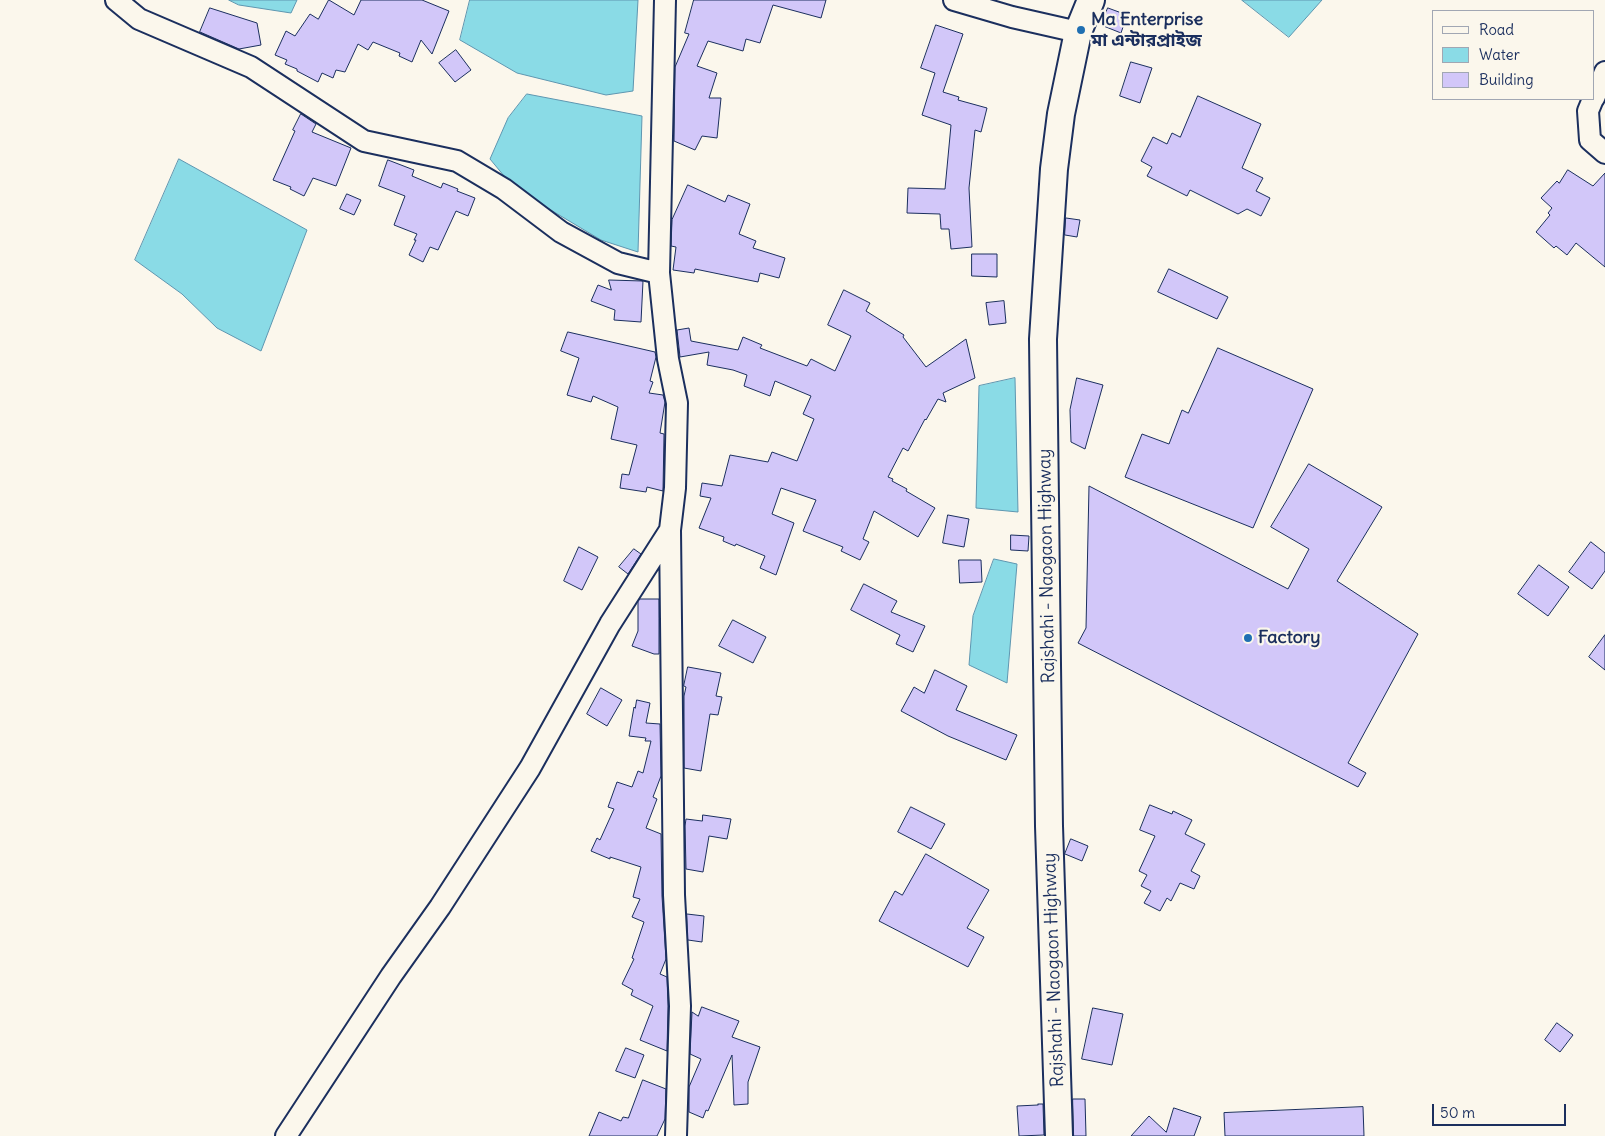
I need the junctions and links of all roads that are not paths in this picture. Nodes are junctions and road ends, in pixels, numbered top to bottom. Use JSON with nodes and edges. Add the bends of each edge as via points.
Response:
{"nodes":[{"id":1,"x":116,"y":0,"type":"edge"},
{"id":2,"x":665,"y":0,"type":"edge"},
{"id":3,"x":954,"y":0,"type":"edge"},
{"id":4,"x":1091,"y":0,"type":"edge"},
{"id":5,"x":1078,"y":32,"type":"junction"},
{"id":6,"x":1605,"y":72,"type":"edge"},
{"id":7,"x":1595,"y":96,"type":"edge"},
{"id":8,"x":1593,"y":100,"type":"edge"},
{"id":9,"x":1605,"y":153,"type":"edge"},
{"id":10,"x":658,"y":273,"type":"junction"},
{"id":11,"x":670,"y":530,"type":"junction"},
{"id":12,"x":286,"y":1136,"type":"edge"},
{"id":13,"x":676,"y":1136,"type":"edge"},
{"id":14,"x":1059,"y":1136,"type":"edge"}],
"edges":[{"from":1,"to":10,"type":"street","via":[[139,19],[251,67],[364,141],[457,161],[504,189],[561,232],[618,262]]},
{"from":2,"to":10,"type":"street"},
{"from":3,"to":5,"type":"street"},
{"from":4,"to":5,"type":"main road","name":"Rajshahi - Naogaon Highway"},
{"from":5,"to":14,"type":"main road","name":"Rajshahi - Naogaon Highway","via":[[1061,114],[1054,169],[1043,339],[1049,826]]},
{"from":6,"to":7,"type":"street"},
{"from":8,"to":9,"type":"street","via":[[1588,111],[1590,140]]},
{"from":10,"to":11,"type":"street","via":[[668,359],[677,403],[675,488]]},
{"from":11,"to":12,"type":"street","via":[[610,624],[530,768]]},
{"from":11,"to":13,"type":"street","via":[[674,895],[680,1006]]}]}
